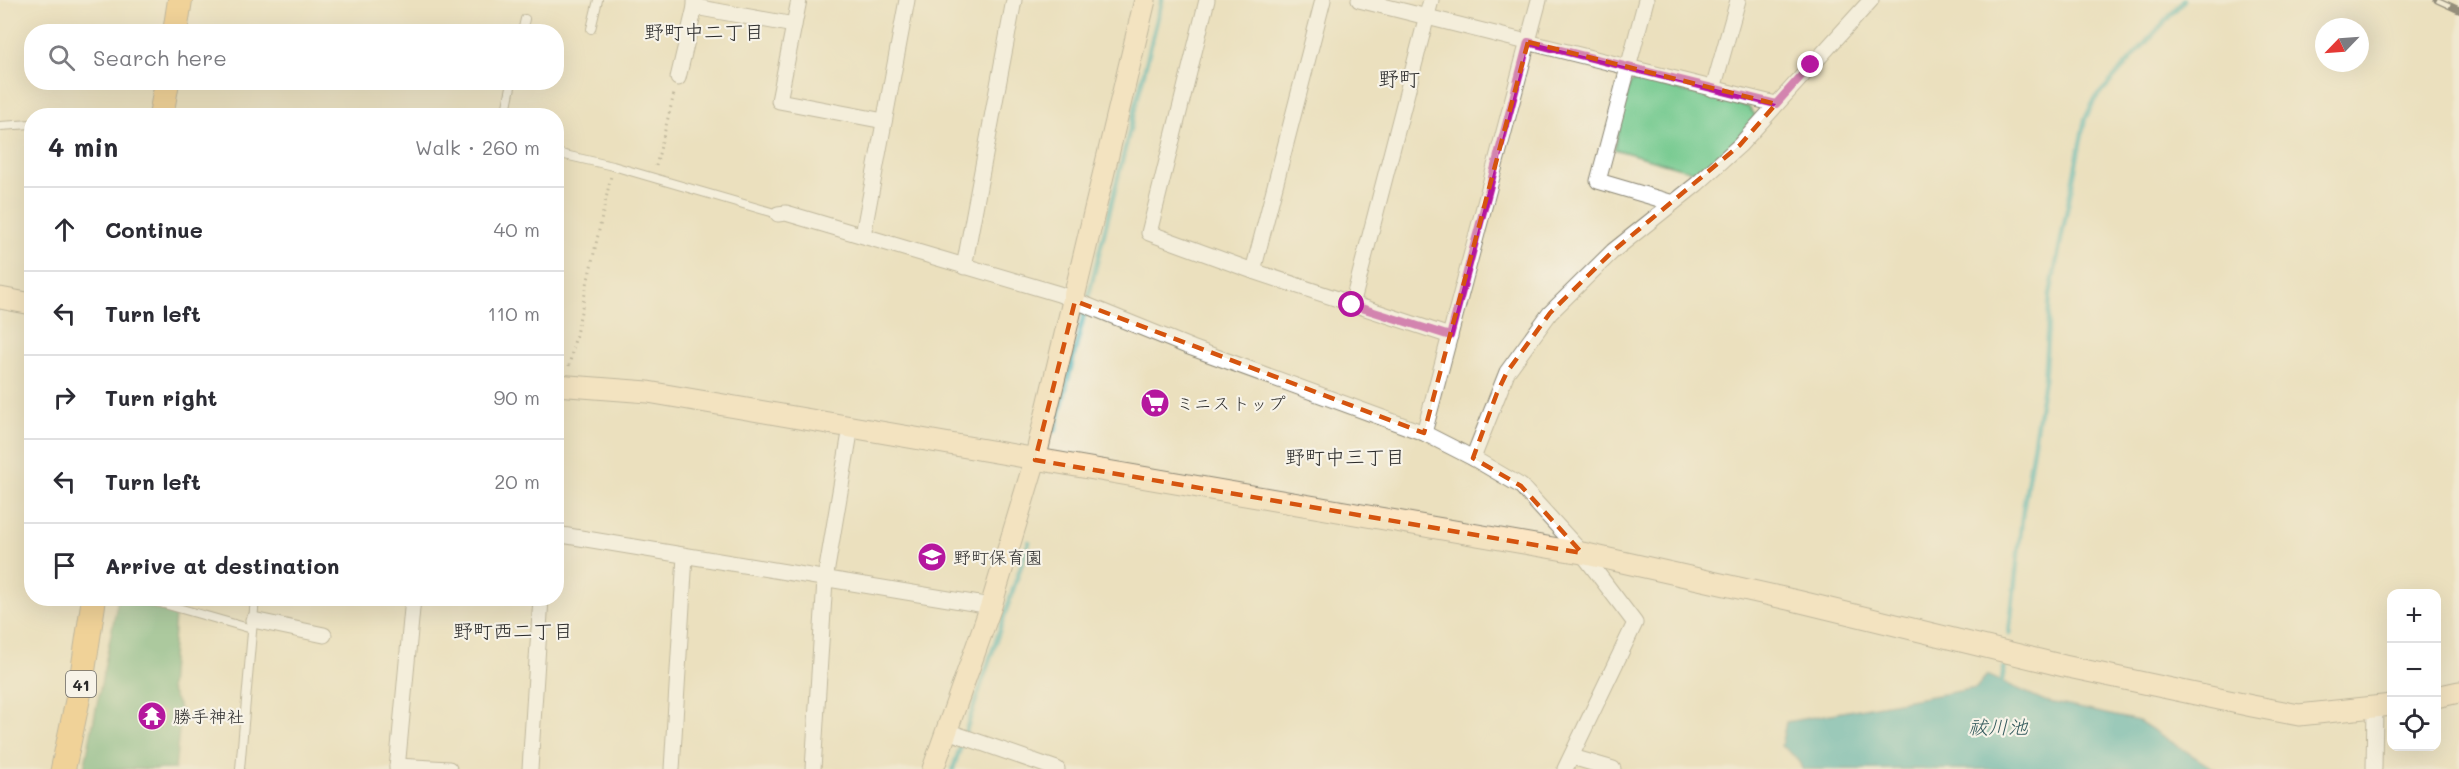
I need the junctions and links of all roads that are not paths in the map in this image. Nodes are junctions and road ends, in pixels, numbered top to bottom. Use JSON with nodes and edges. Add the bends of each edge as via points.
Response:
{"nodes":[{"id":1,"x":180,"y":0,"type":"edge"},
{"id":2,"x":598,"y":0,"type":"edge"},
{"id":3,"x":799,"y":0,"type":"edge"},
{"id":4,"x":907,"y":0,"type":"edge"},
{"id":5,"x":1014,"y":0,"type":"edge"},
{"id":6,"x":1145,"y":0,"type":"edge"},
{"id":7,"x":1207,"y":0,"type":"edge"},
{"id":8,"x":1323,"y":0,"type":"edge"},
{"id":9,"x":1359,"y":0,"type":"edge"},
{"id":10,"x":1431,"y":0,"type":"edge"},
{"id":11,"x":1539,"y":0,"type":"edge"},
{"id":12,"x":1646,"y":0,"type":"edge"},
{"id":13,"x":1738,"y":0,"type":"edge"},
{"id":14,"x":1871,"y":0,"type":"edge"},
{"id":15,"x":695,"y":3,"type":"edge"},
{"id":16,"x":1426,"y":17,"type":"junction"},
{"id":17,"x":525,"y":19,"type":"dead end"},
{"id":18,"x":176,"y":24,"type":"edge"},
{"id":19,"x":524,"y":24,"type":"edge"},
{"id":20,"x":794,"y":25,"type":"junction"},
{"id":21,"x":591,"y":29,"type":"dead end"},
{"id":22,"x":1528,"y":42,"type":"junction"},
{"id":23,"x":1628,"y":67,"type":"junction"},
{"id":24,"x":678,"y":78,"type":"road end"},
{"id":25,"x":1713,"y":88,"type":"junction"},
{"id":26,"x":166,"y":90,"type":"edge"},
{"id":27,"x":510,"y":90,"type":"edge"},
{"id":28,"x":1776,"y":104,"type":"junction"},
{"id":29,"x":162,"y":108,"type":"edge"},
{"id":30,"x":507,"y":108,"type":"edge"},
{"id":31,"x":884,"y":121,"type":"junction"},
{"id":32,"x":24,"y":124,"type":"edge"},
{"id":33,"x":0,"y":126,"type":"edge"},
{"id":34,"x":564,"y":155,"type":"edge"},
{"id":35,"x":1673,"y":203,"type":"junction"},
{"id":36,"x":778,"y":214,"type":"joint"},
{"id":37,"x":863,"y":235,"type":"junction"},
{"id":38,"x":964,"y":267,"type":"junction"},
{"id":39,"x":1253,"y":271,"type":"junction"},
{"id":40,"x":0,"y":298,"type":"edge"},
{"id":41,"x":24,"y":302,"type":"edge"},
{"id":42,"x":1078,"y":302,"type":"junction"},
{"id":43,"x":1352,"y":305,"type":"junction"},
{"id":44,"x":1450,"y":336,"type":"junction"},
{"id":45,"x":564,"y":388,"type":"edge"},
{"id":46,"x":851,"y":428,"type":"junction"},
{"id":47,"x":1424,"y":433,"type":"junction"},
{"id":48,"x":1473,"y":458,"type":"junction"},
{"id":49,"x":1035,"y":460,"type":"junction"},
{"id":50,"x":564,"y":535,"type":"edge"},
{"id":51,"x":1582,"y":553,"type":"junction"},
{"id":52,"x":685,"y":556,"type":"junction"},
{"id":53,"x":825,"y":580,"type":"junction"},
{"id":54,"x":93,"y":606,"type":"edge"},
{"id":55,"x":176,"y":606,"type":"edge"},
{"id":56,"x":254,"y":606,"type":"edge"},
{"id":57,"x":412,"y":606,"type":"edge"},
{"id":58,"x":540,"y":606,"type":"edge"},
{"id":59,"x":991,"y":606,"type":"junction"},
{"id":60,"x":253,"y":625,"type":"junction"},
{"id":61,"x":324,"y":635,"type":"dead end"},
{"id":62,"x":2459,"y":692,"type":"edge"},
{"id":63,"x":2441,"y":696,"type":"edge"},
{"id":64,"x":2383,"y":706,"type":"edge"},
{"id":65,"x":950,"y":732,"type":"junction"},
{"id":66,"x":1568,"y":763,"type":"edge"},
{"id":67,"x":397,"y":767,"type":"edge"},
{"id":68,"x":63,"y":769,"type":"edge"},
{"id":69,"x":240,"y":769,"type":"edge"},
{"id":70,"x":448,"y":769,"type":"edge"},
{"id":71,"x":530,"y":769,"type":"edge"},
{"id":72,"x":672,"y":769,"type":"edge"},
{"id":73,"x":813,"y":769,"type":"edge"},
{"id":74,"x":933,"y":769,"type":"edge"},
{"id":75,"x":1057,"y":769,"type":"edge"},
{"id":76,"x":1613,"y":769,"type":"edge"},
{"id":77,"x":2374,"y":769,"type":"edge"}],
"edges":[{"from":1,"to":18,"type":"main road"},
{"from":2,"to":21,"type":"lane"},
{"from":3,"to":20,"type":"street"},
{"from":4,"to":31,"type":"street"},
{"from":5,"to":38,"type":"street"},
{"from":6,"to":42,"type":"street"},
{"from":7,"to":39,"type":"street","via":[[1149,233]]},
{"from":8,"to":39,"type":"street"},
{"from":9,"to":16,"type":"street"},
{"from":10,"to":16,"type":"street"},
{"from":11,"to":22,"type":"street"},
{"from":12,"to":23,"type":"street"},
{"from":13,"to":25,"type":"street"},
{"from":14,"to":28,"type":"street"},
{"from":15,"to":20,"type":"street"},
{"from":15,"to":24,"type":"street"},
{"from":16,"to":22,"type":"street"},
{"from":16,"to":43,"type":"street"},
{"from":17,"to":19,"type":"lane"},
{"from":20,"to":31,"type":"street","via":[[779,101]]},
{"from":22,"to":23,"type":"street"},
{"from":22,"to":44,"type":"street"},
{"from":23,"to":25,"type":"street"},
{"from":23,"to":35,"type":"street","via":[[1599,181]]},
{"from":25,"to":28,"type":"street"},
{"from":26,"to":29,"type":"main road"},
{"from":27,"to":30,"type":"lane"},
{"from":28,"to":35,"type":"street","via":[[1740,145]]},
{"from":31,"to":37,"type":"street"},
{"from":32,"to":33,"type":"lane"},
{"from":34,"to":36,"type":"lane"},
{"from":35,"to":48,"type":"street","via":[[1613,251],[1527,341],[1507,372]]},
{"from":36,"to":37,"type":"street"},
{"from":37,"to":38,"type":"street"},
{"from":38,"to":42,"type":"street"},
{"from":39,"to":43,"type":"street"},
{"from":40,"to":41,"type":"street"},
{"from":42,"to":47,"type":"street"},
{"from":42,"to":49,"type":"street"},
{"from":43,"to":44,"type":"street"},
{"from":44,"to":47,"type":"street"},
{"from":45,"to":46,"type":"street","via":[[648,392]]},
{"from":46,"to":49,"type":"street"},
{"from":46,"to":53,"type":"street"},
{"from":47,"to":48,"type":"street"},
{"from":48,"to":51,"type":"street","via":[[1521,486]]},
{"from":49,"to":51,"type":"street"},
{"from":49,"to":59,"type":"street"},
{"from":50,"to":52,"type":"street"},
{"from":51,"to":64,"type":"street","via":[[2064,666],[2299,715]]},
{"from":51,"to":66,"type":"street","via":[[1635,622]]},
{"from":52,"to":53,"type":"street"},
{"from":52,"to":72,"type":"street"},
{"from":53,"to":59,"type":"street"},
{"from":53,"to":73,"type":"street"},
{"from":54,"to":68,"type":"main road","number":"41"},
{"from":55,"to":60,"type":"lane"},
{"from":56,"to":60,"type":"lane"},
{"from":57,"to":67,"type":"street"},
{"from":58,"to":71,"type":"street"},
{"from":59,"to":65,"type":"street"},
{"from":60,"to":61,"type":"street"},
{"from":60,"to":69,"type":"lane"},
{"from":62,"to":63,"type":"street"},
{"from":64,"to":77,"type":"street"},
{"from":65,"to":74,"type":"street"},
{"from":65,"to":75,"type":"street"},
{"from":66,"to":76,"type":"street"},
{"from":67,"to":70,"type":"street"}]}
